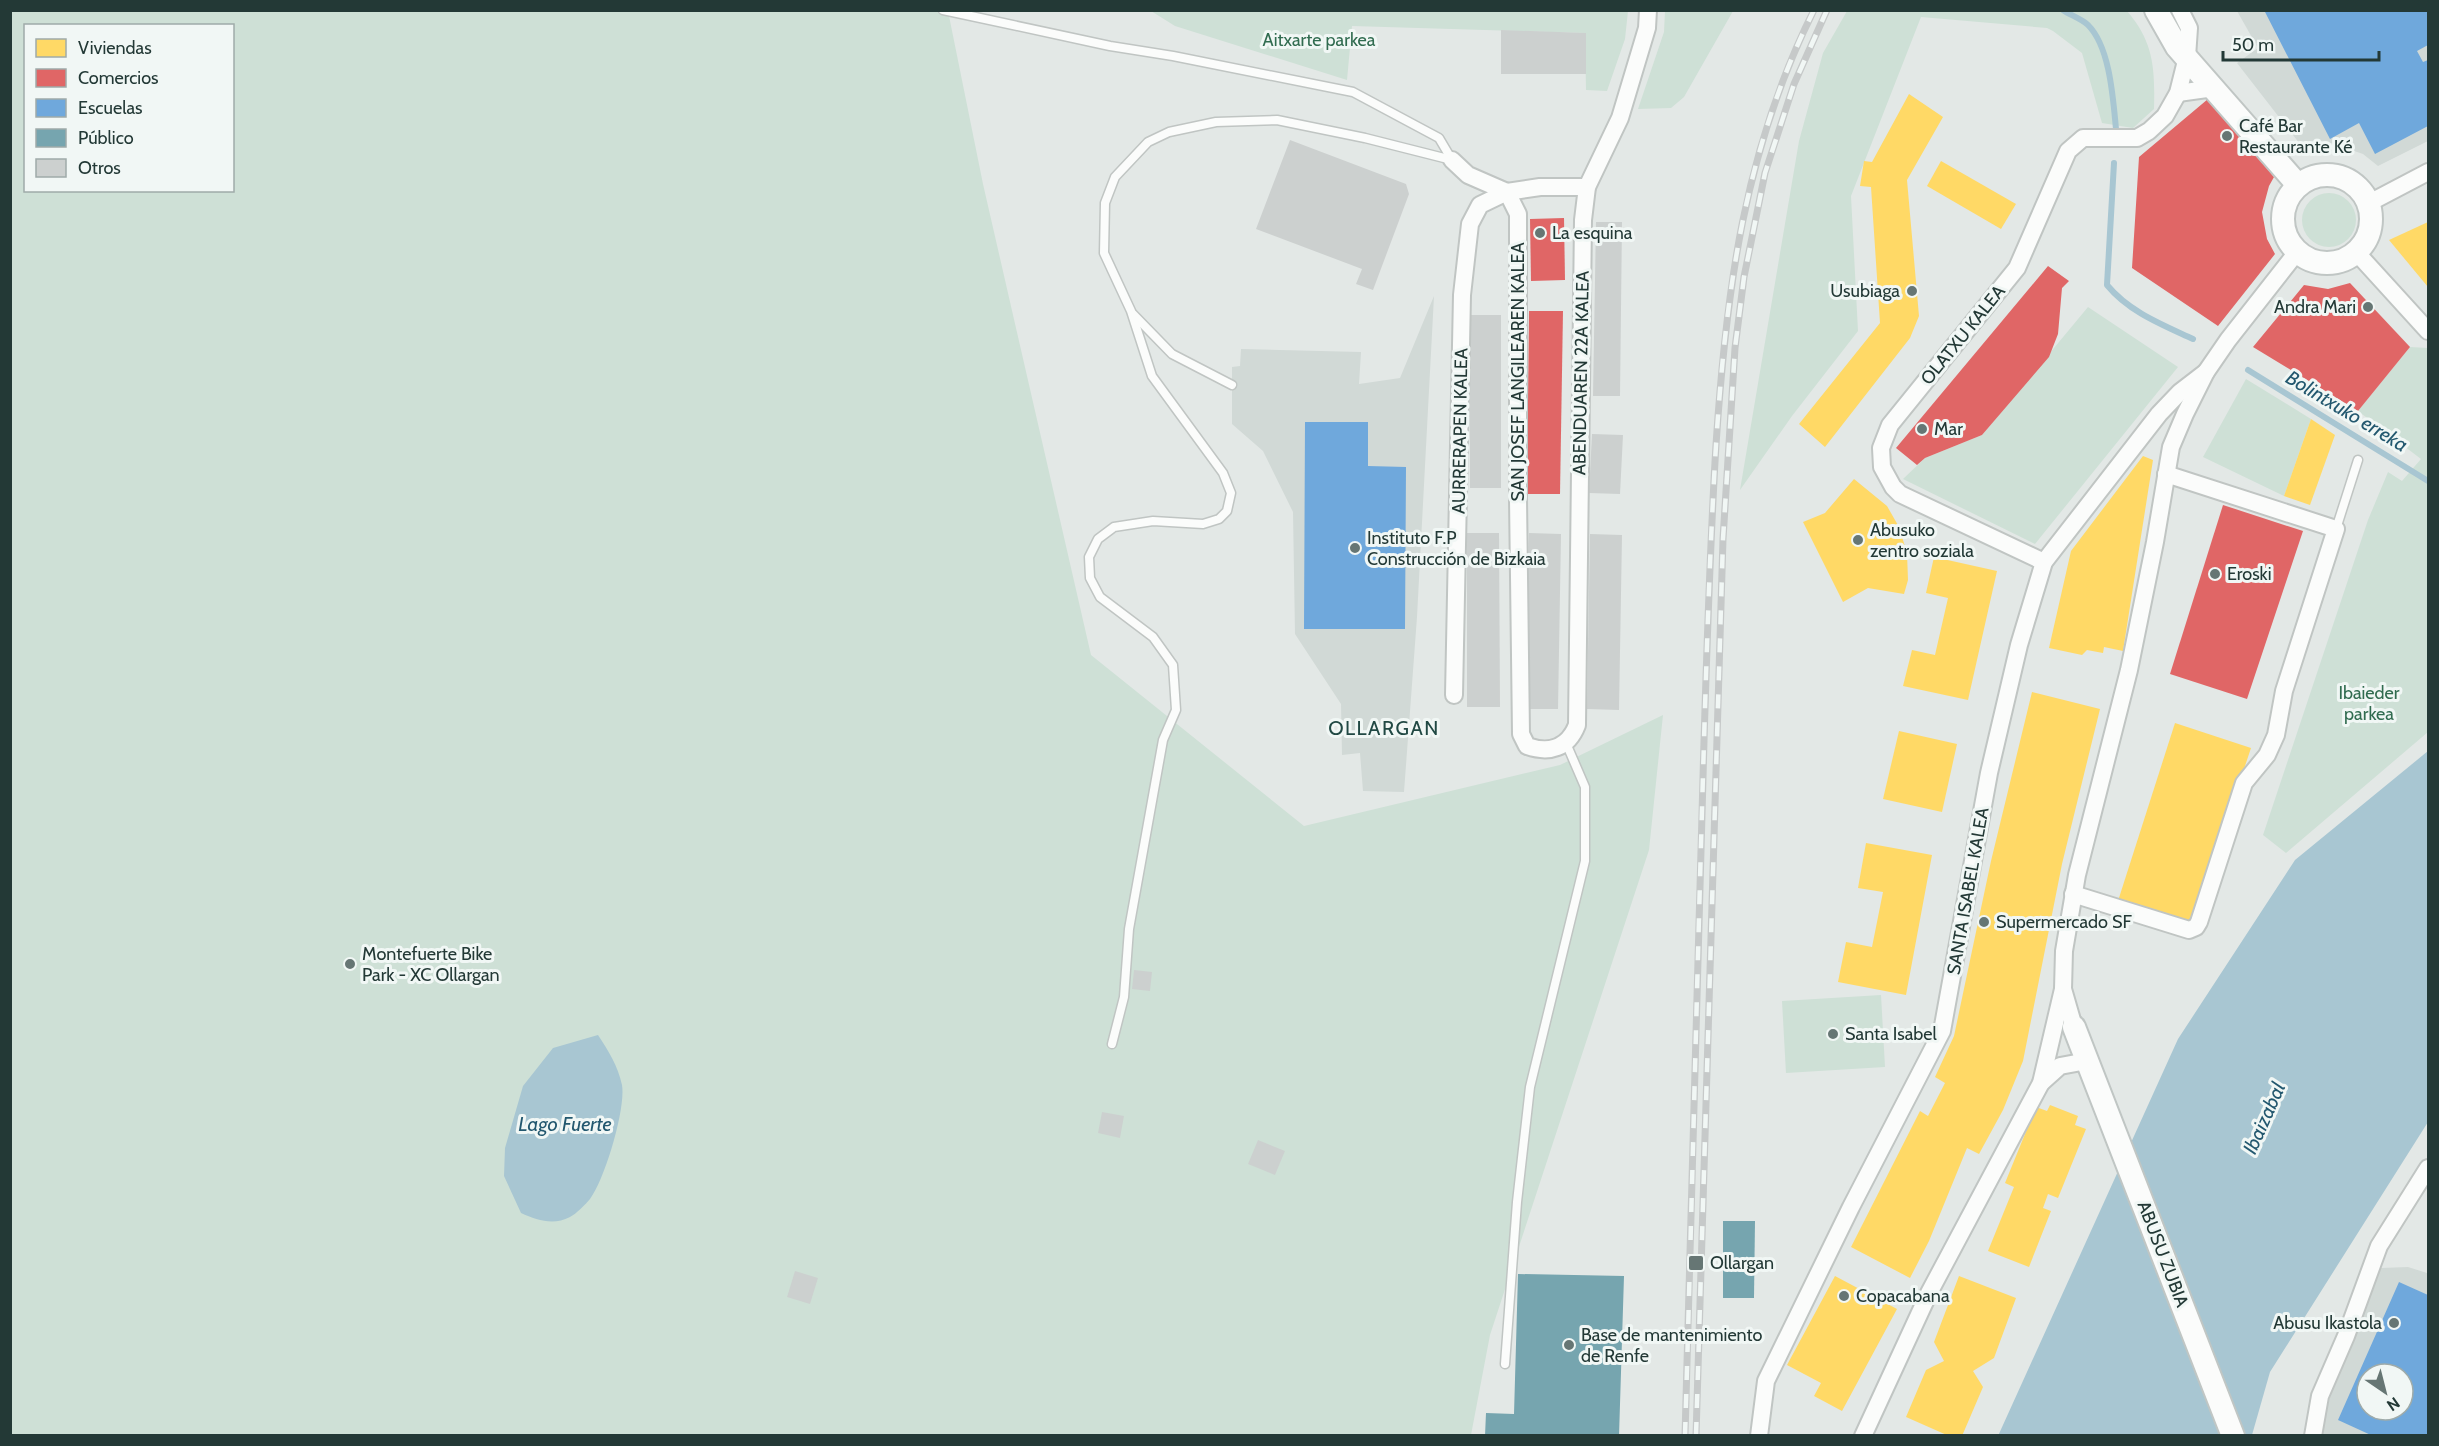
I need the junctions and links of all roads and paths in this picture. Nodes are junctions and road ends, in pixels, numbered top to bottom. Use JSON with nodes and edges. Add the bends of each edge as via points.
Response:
{"nodes":[{"id":1,"x":943,"y":10,"type":"edge"},
{"id":2,"x":1648,"y":10,"type":"edge"},
{"id":3,"x":2156,"y":10,"type":"edge"},
{"id":4,"x":2180,"y":10,"type":"edge"},
{"id":5,"x":2187,"y":57,"type":"junction"},
{"id":6,"x":2214,"y":87,"type":"junction"},
{"id":7,"x":2178,"y":93,"type":"junction"},
{"id":8,"x":1452,"y":160,"type":"junction"},
{"id":9,"x":2428,"y":172,"type":"edge"},
{"id":10,"x":2298,"y":185,"type":"junction"},
{"id":11,"x":1587,"y":187,"type":"junction"},
{"id":12,"x":1508,"y":192,"type":"junction"},
{"id":13,"x":2369,"y":203,"type":"junction"},
{"id":14,"x":2298,"y":252,"type":"junction"},
{"id":15,"x":2357,"y":253,"type":"junction"},
{"id":16,"x":1131,"y":311,"type":"junction"},
{"id":17,"x":2428,"y":331,"type":"edge"},
{"id":18,"x":2206,"y":372,"type":"junction"},
{"id":19,"x":1232,"y":385,"type":"dead end"},
{"id":20,"x":2358,"y":460,"type":"dead end"},
{"id":21,"x":2166,"y":474,"type":"junction"},
{"id":22,"x":2336,"y":530,"type":"junction"},
{"id":23,"x":2044,"y":562,"type":"junction"},
{"id":24,"x":1454,"y":695,"type":"dead end"},
{"id":25,"x":1566,"y":743,"type":"junction"},
{"id":26,"x":2073,"y":894,"type":"junction"},
{"id":27,"x":2063,"y":989,"type":"junction"},
{"id":28,"x":2074,"y":1027,"type":"joint"},
{"id":29,"x":1112,"y":1044,"type":"dead end"},
{"id":30,"x":2090,"y":1067,"type":"junction"},
{"id":31,"x":2041,"y":1083,"type":"junction"},
{"id":32,"x":2428,"y":1168,"type":"edge"},
{"id":33,"x":1505,"y":1364,"type":"dead end"},
{"id":34,"x":1759,"y":1436,"type":"edge"},
{"id":35,"x":1863,"y":1436,"type":"edge"},
{"id":36,"x":2233,"y":1436,"type":"edge"},
{"id":37,"x":2313,"y":1436,"type":"edge"}],
"edges":[{"from":1,"to":8,"type":"lane","via":[[1353,92],[1439,138]]},
{"from":2,"to":11,"type":"street","name":"ABENDUAREN 22A KALEA","via":[[1647,28],[1620,118]]},
{"from":3,"to":5,"type":"street"},
{"from":4,"to":5,"type":"street","name":"OLATXU KALEA","via":[[2189,28]]},
{"from":5,"to":6,"type":"street"},
{"from":5,"to":7,"type":"street","name":"OLATXU KALEA"},
{"from":6,"to":7,"type":"street"},
{"from":6,"to":10,"type":"street"},
{"from":7,"to":23,"type":"street","name":"OLATXU KALEA","via":[[2165,116],[2137,138],[2083,138],[2068,151],[2017,268],[1890,425],[1881,448],[1883,470],[1900,494]]},
{"from":8,"to":12,"type":"street","via":[[1468,175]]},
{"from":8,"to":16,"type":"lane","via":[[1277,120],[1216,122],[1158,137],[1148,142],[1115,177],[1105,203],[1104,253]]},
{"from":9,"to":13,"type":"street"},
{"from":10,"to":13,"type":"street","via":[[2310,178],[2338,176],[2362,190]]},
{"from":10,"to":14,"type":"street","via":[[2283,211],[2288,241]]},
{"from":11,"to":12,"type":"street"},
{"from":11,"to":25,"type":"street","name":"ABENDUAREN 22A KALEA","via":[[1582,220],[1577,725]]},
{"from":12,"to":24,"type":"street","name":"AURRERAPEN KALEA","via":[[1480,205],[1470,224],[1462,295]]},
{"from":12,"to":25,"type":"street","name":"SAN JOSEF LANGILEAREN KALEA","via":[[1518,214],[1521,734],[1527,746],[1539,750],[1551,750]]},
{"from":13,"to":15,"type":"street","via":[[2371,230]]},
{"from":14,"to":15,"type":"street","via":[[2308,260],[2334,264]]},
{"from":14,"to":18,"type":"street","name":"SANTA ISABEL KALEA"},
{"from":15,"to":17,"type":"street"},
{"from":16,"to":19,"type":"lane","via":[[1172,354]]},
{"from":16,"to":29,"type":"lane","via":[[1152,376],[1223,473],[1231,493],[1227,511],[1219,519],[1203,524],[1154,521],[1114,527],[1098,538],[1089,558],[1090,578],[1100,597],[1153,637],[1173,665],[1176,710],[1163,740],[1129,929],[1124,997]]},
{"from":18,"to":21,"type":"street","name":"SANTA ISABEL KALEA","via":[[2171,447]]},
{"from":18,"to":23,"type":"street","name":"SANTA ISABEL KALEA","via":[[2159,414]]},
{"from":20,"to":22,"type":"lane"},
{"from":21,"to":22,"type":"street"},
{"from":21,"to":26,"type":"street","name":"SANTA ISABEL KALEA","via":[[2129,670]]},
{"from":22,"to":26,"type":"street","via":[[2284,691],[2276,735],[2267,755],[2244,783],[2196,927],[2188,930]]},
{"from":23,"to":34,"type":"street","name":"SANTA ISABEL KALEA","via":[[2019,645],[1989,773],[1942,1031],[1766,1381]]},
{"from":25,"to":33,"type":"lane","via":[[1585,787],[1585,861],[1530,1087]]},
{"from":26,"to":27,"type":"street","name":"SANTA ISABEL KALEA"},
{"from":27,"to":28,"type":"street","name":"SANTA ISABEL KALEA"},
{"from":27,"to":31,"type":"street"},
{"from":28,"to":30,"type":"street","name":"ABUSU ZUBIA"},
{"from":30,"to":31,"type":"street","via":[[2060,1066]]},
{"from":30,"to":36,"type":"street","name":"ABUSU ZUBIA"},
{"from":31,"to":35,"type":"street","via":[[1929,1293]]},
{"from":32,"to":37,"type":"street","via":[[2379,1246],[2319,1396]]}]}
